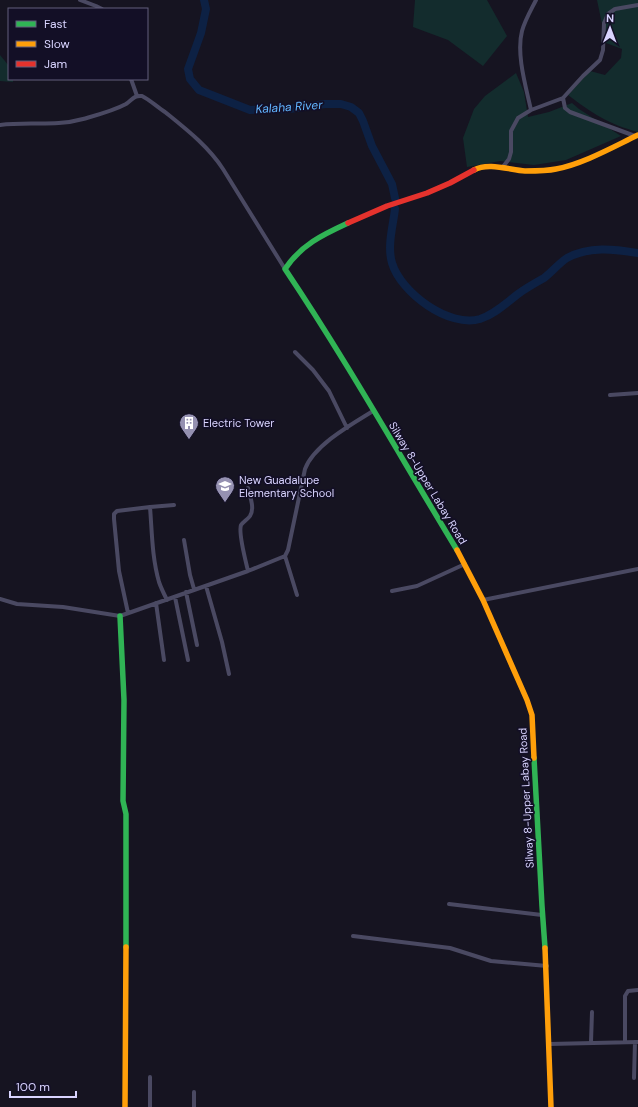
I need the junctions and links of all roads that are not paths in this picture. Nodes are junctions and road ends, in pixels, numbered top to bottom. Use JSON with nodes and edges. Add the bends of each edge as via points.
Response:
{"nodes":[{"id":1,"x":80,"y":0,"type":"edge"},
{"id":2,"x":536,"y":0,"type":"edge"},
{"id":3,"x":638,"y":5,"type":"edge"},
{"id":4,"x":100,"y":8,"type":"edge"},
{"id":5,"x":131,"y":80,"type":"edge"},
{"id":6,"x":137,"y":96,"type":"junction"},
{"id":7,"x":563,"y":98,"type":"junction"},
{"id":8,"x":531,"y":110,"type":"junction"},
{"id":9,"x":0,"y":125,"type":"edge"},
{"id":10,"x":637,"y":136,"type":"edge"},
{"id":11,"x":502,"y":168,"type":"junction"},
{"id":12,"x":285,"y":269,"type":"junction"},
{"id":13,"x":294,"y":352,"type":"dead end"},
{"id":14,"x":638,"y":393,"type":"edge"},
{"id":15,"x":610,"y":395,"type":"dead end"},
{"id":16,"x":373,"y":411,"type":"junction"},
{"id":17,"x":347,"y":428,"type":"junction"},
{"id":18,"x":248,"y":488,"type":"dead end"},
{"id":19,"x":174,"y":505,"type":"dead end"},
{"id":20,"x":150,"y":507,"type":"junction"},
{"id":21,"x":184,"y":540,"type":"dead end"},
{"id":22,"x":285,"y":556,"type":"junction"},
{"id":23,"x":465,"y":564,"type":"junction"},
{"id":24,"x":638,"y":569,"type":"edge"},
{"id":25,"x":248,"y":571,"type":"junction"},
{"id":26,"x":206,"y":586,"type":"junction"},
{"id":27,"x":194,"y":590,"type":"junction"},
{"id":28,"x":392,"y":591,"type":"dead end"},
{"id":29,"x":186,"y":592,"type":"junction"},
{"id":30,"x":297,"y":595,"type":"dead end"},
{"id":31,"x":175,"y":596,"type":"junction"},
{"id":32,"x":0,"y":599,"type":"edge"},
{"id":33,"x":167,"y":600,"type":"junction"},
{"id":34,"x":483,"y":600,"type":"junction"},
{"id":35,"x":156,"y":603,"type":"junction"},
{"id":36,"x":128,"y":613,"type":"junction"},
{"id":37,"x":120,"y":616,"type":"junction"},
{"id":38,"x":197,"y":646,"type":"dead end"},
{"id":39,"x":164,"y":660,"type":"dead end"},
{"id":40,"x":188,"y":660,"type":"dead end"},
{"id":41,"x":229,"y":674,"type":"dead end"},
{"id":42,"x":449,"y":904,"type":"dead end"},
{"id":43,"x":542,"y":915,"type":"junction"},
{"id":44,"x":353,"y":936,"type":"dead end"},
{"id":45,"x":547,"y":966,"type":"junction"},
{"id":46,"x":638,"y":990,"type":"edge"},
{"id":47,"x":592,"y":1012,"type":"dead end"},
{"id":48,"x":591,"y":1042,"type":"junction"},
{"id":49,"x":625,"y":1042,"type":"junction"},
{"id":50,"x":636,"y":1042,"type":"edge"},
{"id":51,"x":549,"y":1044,"type":"junction"},
{"id":52,"x":150,"y":1077,"type":"dead end"},
{"id":53,"x":634,"y":1078,"type":"dead end"},
{"id":54,"x":194,"y":1092,"type":"dead end"},
{"id":55,"x":125,"y":1107,"type":"edge"},
{"id":56,"x":150,"y":1107,"type":"edge"},
{"id":57,"x":194,"y":1107,"type":"edge"},
{"id":58,"x":551,"y":1107,"type":"edge"}],
"edges":[{"from":1,"to":4,"type":"street"},
{"from":2,"to":8,"type":"street","via":[[522,31],[520,44]]},
{"from":3,"to":7,"type":"street","via":[[615,9],[608,14],[604,23],[604,50],[600,60]]},
{"from":5,"to":6,"type":"street"},
{"from":6,"to":9,"type":"street","via":[[119,107],[73,122],[50,125]]},
{"from":6,"to":12,"type":"street","via":[[144,97],[173,119],[215,157]]},
{"from":7,"to":8,"type":"street"},
{"from":7,"to":10,"type":"street","via":[[565,108],[570,112]]},
{"from":8,"to":11,"type":"street","via":[[518,118],[513,126],[510,136],[511,152]]},
{"from":10,"to":11,"type":"main road","via":[[556,169],[527,171]]},
{"from":11,"to":12,"type":"main road","via":[[478,168],[427,193],[363,216],[306,245]]},
{"from":12,"to":16,"type":"main road","name":"Silway 8-Upper Labay Road","via":[[316,315]]},
{"from":13,"to":17,"type":"street","via":[[329,390]]},
{"from":14,"to":15,"type":"street"},
{"from":16,"to":17,"type":"street"},
{"from":16,"to":23,"type":"main road","name":"Silway 8-Upper Labay Road"},
{"from":17,"to":22,"type":"street","via":[[309,460]]},
{"from":18,"to":25,"type":"street","via":[[252,512],[241,527]]},
{"from":19,"to":20,"type":"street"},
{"from":20,"to":33,"type":"street","via":[[155,562]]},
{"from":20,"to":36,"type":"street","via":[[119,510],[114,516],[119,571]]},
{"from":21,"to":27,"type":"street"},
{"from":22,"to":25,"type":"street"},
{"from":22,"to":30,"type":"street"},
{"from":23,"to":28,"type":"street","via":[[417,586]]},
{"from":23,"to":34,"type":"main road","name":"Silway 8-Upper Labay Road"},
{"from":24,"to":34,"type":"street"},
{"from":25,"to":26,"type":"street"},
{"from":26,"to":27,"type":"street"},
{"from":26,"to":41,"type":"street"},
{"from":27,"to":29,"type":"street"},
{"from":29,"to":31,"type":"street"},
{"from":29,"to":38,"type":"street"},
{"from":31,"to":33,"type":"street"},
{"from":31,"to":40,"type":"street"},
{"from":32,"to":37,"type":"street","via":[[13,604],[63,607]]},
{"from":33,"to":35,"type":"street"},
{"from":34,"to":43,"type":"main road","name":"Silway 8-Upper Labay Road","via":[[528,700],[532,715]]},
{"from":35,"to":36,"type":"street"},
{"from":35,"to":39,"type":"street"},
{"from":36,"to":37,"type":"street"},
{"from":37,"to":55,"type":"main road","via":[[124,705],[123,801],[126,814]]},
{"from":42,"to":43,"type":"street"},
{"from":43,"to":45,"type":"main road","name":"Silway 8-Upper Labay Road"},
{"from":44,"to":45,"type":"street","via":[[450,948],[498,962]]},
{"from":45,"to":51,"type":"main road","name":"Silway 8-Upper Labay Road"},
{"from":46,"to":49,"type":"street","via":[[628,991],[624,996]]},
{"from":47,"to":48,"type":"street"},
{"from":48,"to":49,"type":"street"},
{"from":48,"to":51,"type":"street"},
{"from":49,"to":50,"type":"street"},
{"from":50,"to":53,"type":"street"},
{"from":51,"to":58,"type":"main road","name":"Silway 8-Upper Labay Road"},
{"from":52,"to":56,"type":"street"},
{"from":54,"to":57,"type":"street"}]}
